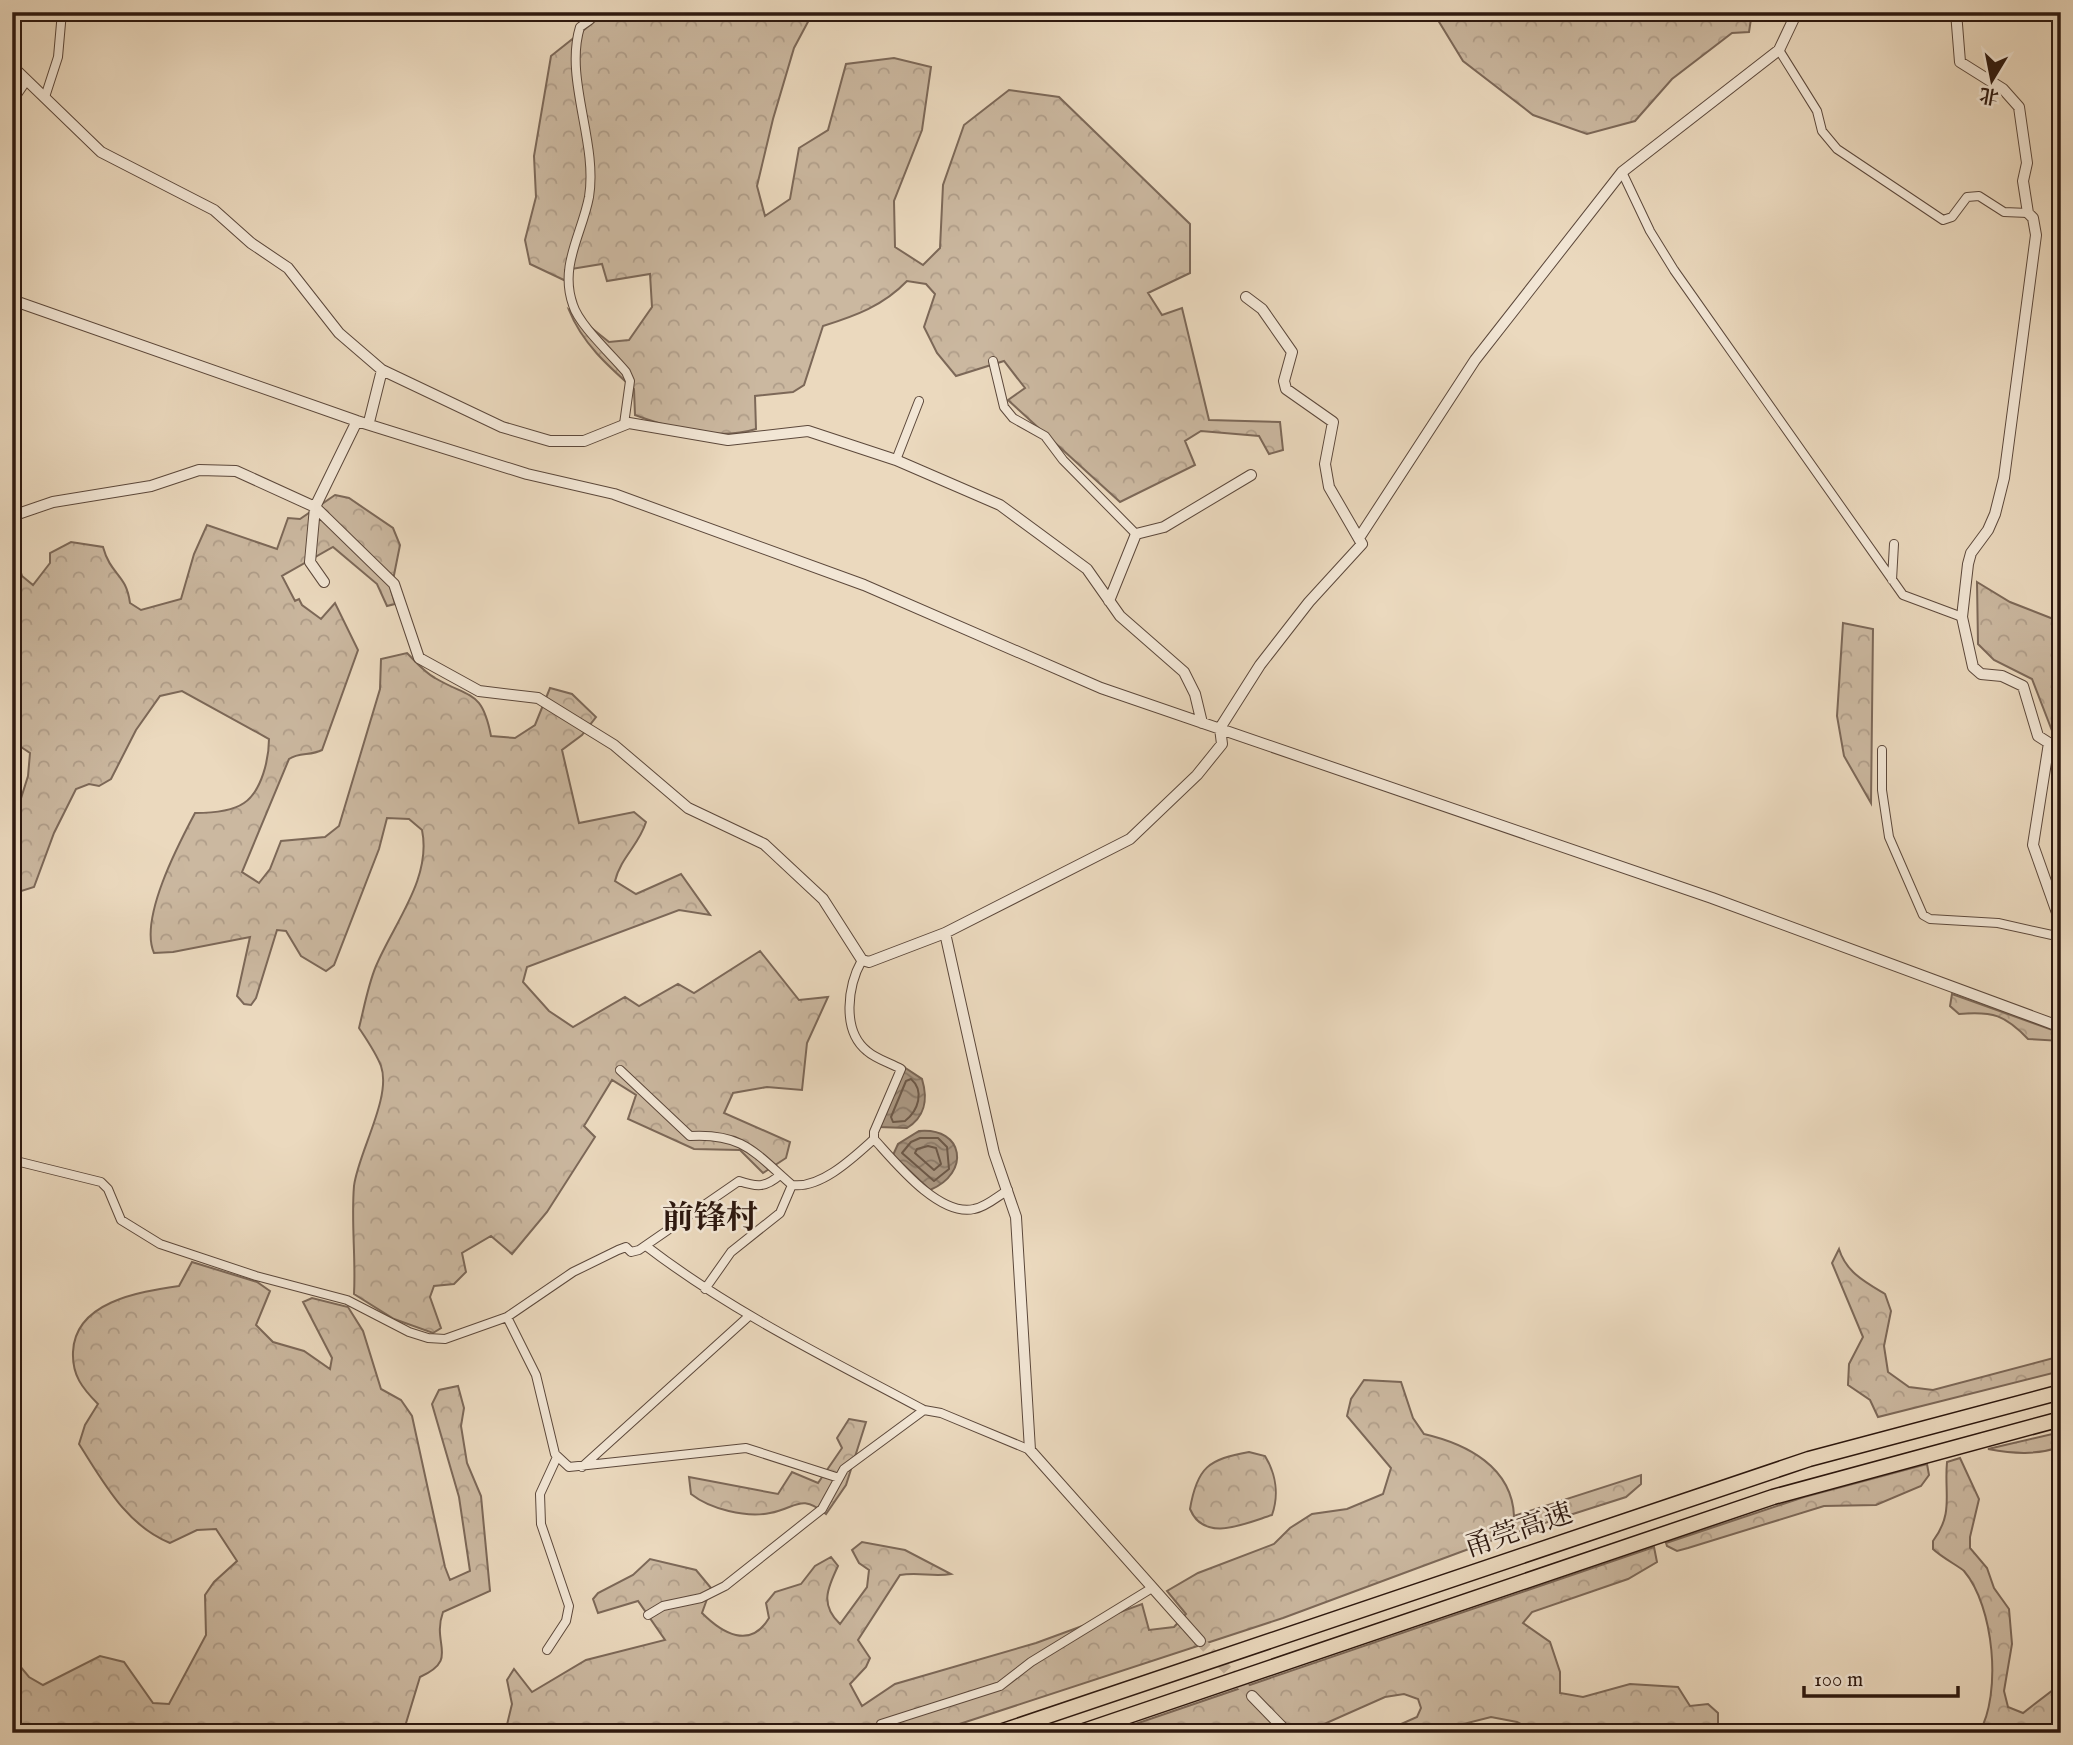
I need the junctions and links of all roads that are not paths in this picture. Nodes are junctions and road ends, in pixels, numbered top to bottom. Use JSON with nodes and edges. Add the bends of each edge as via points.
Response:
{"nodes":[{"id":1,"x":62,"y":12,"type":"edge"},
{"id":2,"x":1797,"y":12,"type":"edge"},
{"id":3,"x":1956,"y":12,"type":"edge"},
{"id":4,"x":590,"y":20,"type":"dead end"},
{"id":5,"x":1779,"y":50,"type":"junction"},
{"id":6,"x":12,"y":66,"type":"edge"},
{"id":7,"x":26,"y":80,"type":"junction"},
{"id":8,"x":45,"y":97,"type":"junction"},
{"id":9,"x":12,"y":102,"type":"edge"},
{"id":10,"x":1622,"y":172,"type":"junction"},
{"id":11,"x":2028,"y":213,"type":"junction"},
{"id":12,"x":1246,"y":297,"type":"dead end"},
{"id":13,"x":12,"y":300,"type":"edge"},
{"id":14,"x":993,"y":361,"type":"dead end"},
{"id":15,"x":382,"y":370,"type":"junction"},
{"id":16,"x":919,"y":401,"type":"dead end"},
{"id":17,"x":357,"y":421,"type":"junction"},
{"id":18,"x":369,"y":422,"type":"junction"},
{"id":19,"x":624,"y":425,"type":"junction"},
{"id":20,"x":896,"y":460,"type":"junction"},
{"id":21,"x":1251,"y":475,"type":"dead end"},
{"id":22,"x":315,"y":507,"type":"junction"},
{"id":23,"x":12,"y":516,"type":"edge"},
{"id":24,"x":1136,"y":534,"type":"junction"},
{"id":25,"x":1359,"y":538,"type":"junction"},
{"id":26,"x":1894,"y":544,"type":"dead end"},
{"id":27,"x":1892,"y":580,"type":"junction"},
{"id":28,"x":324,"y":582,"type":"dead end"},
{"id":29,"x":1109,"y":601,"type":"junction"},
{"id":30,"x":1962,"y":617,"type":"junction"},
{"id":31,"x":1202,"y":723,"type":"junction"},
{"id":32,"x":1220,"y":728,"type":"junction"},
{"id":33,"x":1882,"y":750,"type":"dead end"},
{"id":34,"x":2061,"y":924,"type":"edge"},
{"id":35,"x":945,"y":933,"type":"junction"},
{"id":36,"x":2061,"y":937,"type":"edge"},
{"id":37,"x":862,"y":960,"type":"junction"},
{"id":38,"x":2061,"y":1027,"type":"edge"},
{"id":39,"x":620,"y":1070,"type":"dead end"},
{"id":40,"x":874,"y":1139,"type":"junction"},
{"id":41,"x":12,"y":1160,"type":"edge"},
{"id":42,"x":780,"y":1175,"type":"junction"},
{"id":43,"x":792,"y":1185,"type":"junction"},
{"id":44,"x":1008,"y":1190,"type":"junction"},
{"id":45,"x":646,"y":1246,"type":"junction"},
{"id":46,"x":705,"y":1289,"type":"junction"},
{"id":47,"x":508,"y":1317,"type":"junction"},
{"id":48,"x":749,"y":1317,"type":"junction"},
{"id":49,"x":2061,"y":1392,"type":"edge"},
{"id":50,"x":924,"y":1410,"type":"junction"},
{"id":51,"x":2061,"y":1419,"type":"edge"},
{"id":52,"x":1030,"y":1450,"type":"junction"},
{"id":53,"x":557,"y":1457,"type":"junction"},
{"id":54,"x":582,"y":1466,"type":"junction"},
{"id":55,"x":839,"y":1478,"type":"junction"},
{"id":56,"x":1152,"y":1588,"type":"junction"},
{"id":57,"x":648,"y":1615,"type":"dead end"},
{"id":58,"x":1200,"y":1641,"type":"tunnel mouth"},
{"id":59,"x":547,"y":1650,"type":"dead end"},
{"id":60,"x":1252,"y":1696,"type":"tunnel mouth"},
{"id":61,"x":881,"y":1733,"type":"edge"},
{"id":62,"x":997,"y":1733,"type":"edge"},
{"id":63,"x":1078,"y":1733,"type":"edge"},
{"id":64,"x":1288,"y":1733,"type":"edge"}],
"edges":[{"from":1,"to":8,"type":"street","via":[[56,65]]},
{"from":2,"to":5,"type":"street"},
{"from":3,"to":11,"type":"street","via":[[1960,62],[2003,89],[2019,107]]},
{"from":4,"to":19,"type":"street","via":[[580,27],[575,51],[589,157],[589,197],[568,267],[573,306],[630,381]]},
{"from":5,"to":10,"type":"street"},
{"from":5,"to":11,"type":"street","via":[[1817,111],[1822,131],[1860,168],[1943,220],[1952,217],[1967,197],[1979,196],[2004,212]]},
{"from":6,"to":7,"type":"street"},
{"from":7,"to":8,"type":"street"},
{"from":7,"to":9,"type":"street"},
{"from":8,"to":15,"type":"street","via":[[102,152],[214,209],[251,243],[288,268],[339,333]]},
{"from":10,"to":25,"type":"street","via":[[1475,360]]},
{"from":10,"to":27,"type":"street","via":[[1674,270]]},
{"from":11,"to":30,"type":"street","via":[[2036,235],[2004,478],[1995,514],[1968,564]]},
{"from":12,"to":25,"type":"street","via":[[1262,309],[1292,352],[1286,389],[1333,422],[1325,464],[1329,487]]},
{"from":13,"to":17,"type":"street"},
{"from":14,"to":24,"type":"street","via":[[1004,407],[1013,418],[1045,436]]},
{"from":15,"to":18,"type":"street"},
{"from":15,"to":19,"type":"street","via":[[502,427],[550,441],[584,441]]},
{"from":16,"to":20,"type":"street"},
{"from":17,"to":18,"type":"street"},
{"from":17,"to":22,"type":"street"},
{"from":18,"to":31,"type":"street","via":[[527,474],[614,494],[864,585],[1101,688]]},
{"from":19,"to":20,"type":"street","via":[[728,440],[808,431]]},
{"from":20,"to":29,"type":"street","via":[[1000,505],[1087,569]]},
{"from":21,"to":24,"type":"street","via":[[1164,527]]},
{"from":22,"to":23,"type":"street","via":[[236,471],[199,470],[151,486],[53,502]]},
{"from":22,"to":28,"type":"street","via":[[310,562]]},
{"from":22,"to":37,"type":"street","via":[[394,584],[419,658],[479,691],[538,698],[614,745],[688,808],[764,844],[823,899]]},
{"from":24,"to":29,"type":"street"},
{"from":25,"to":32,"type":"street","via":[[1363,544],[1309,602],[1260,665]]},
{"from":26,"to":27,"type":"street"},
{"from":27,"to":30,"type":"street","via":[[1903,595]]},
{"from":29,"to":31,"type":"street","via":[[1120,617],[1184,672]]},
{"from":30,"to":34,"type":"street","via":[[1973,667],[1980,674],[2002,676],[2023,686],[2038,736],[2049,743],[2033,845]]},
{"from":31,"to":32,"type":"street"},
{"from":32,"to":35,"type":"street","via":[[1222,744],[1197,775],[1130,839]]},
{"from":32,"to":38,"type":"street","via":[[1712,898]]},
{"from":33,"to":36,"type":"street","via":[[1889,838],[1923,915],[1998,923]]},
{"from":35,"to":37,"type":"street","via":[[869,962]]},
{"from":35,"to":44,"type":"street","via":[[994,1153]]},
{"from":37,"to":40,"type":"street","via":[[852,978],[849,1013],[854,1035],[869,1053],[901,1069]]},
{"from":39,"to":42,"type":"street","via":[[690,1136],[719,1136],[746,1144]]},
{"from":40,"to":43,"type":"street","via":[[848,1162],[804,1185]]},
{"from":40,"to":44,"type":"street","via":[[915,1183],[954,1207],[977,1209]]},
{"from":41,"to":47,"type":"street","via":[[101,1182],[121,1220],[160,1244],[347,1300],[408,1332],[445,1339]]},
{"from":42,"to":43,"type":"street"},
{"from":42,"to":45,"type":"street","via":[[757,1187],[739,1181]]},
{"from":43,"to":46,"type":"street","via":[[780,1213],[731,1252]]},
{"from":44,"to":52,"type":"street","via":[[1016,1217]]},
{"from":45,"to":46,"type":"street"},
{"from":45,"to":47,"type":"street","via":[[631,1252],[626,1247],[573,1272]]},
{"from":46,"to":48,"type":"street"},
{"from":47,"to":53,"type":"street","via":[[536,1375]]},
{"from":48,"to":50,"type":"street"},
{"from":48,"to":54,"type":"street"},
{"from":49,"to":62,"type":"highway","name":"甬莞高速","via":[[1809,1459]]},
{"from":50,"to":52,"type":"street"},
{"from":50,"to":55,"type":"street","via":[[844,1469]]},
{"from":51,"to":63,"type":"highway","name":"甬莞高速","via":[[1773,1497]]},
{"from":52,"to":56,"type":"street"},
{"from":53,"to":54,"type":"street","via":[[569,1467]]},
{"from":53,"to":59,"type":"street","via":[[540,1494],[541,1524],[569,1606],[566,1621]]},
{"from":54,"to":55,"type":"street","via":[[746,1448]]},
{"from":55,"to":57,"type":"street","via":[[822,1509],[725,1586],[701,1598],[663,1605]]},
{"from":56,"to":58,"type":"street"},
{"from":56,"to":61,"type":"street","via":[[1000,1686],[881,1724]]},
{"from":60,"to":64,"type":"street"}]}
